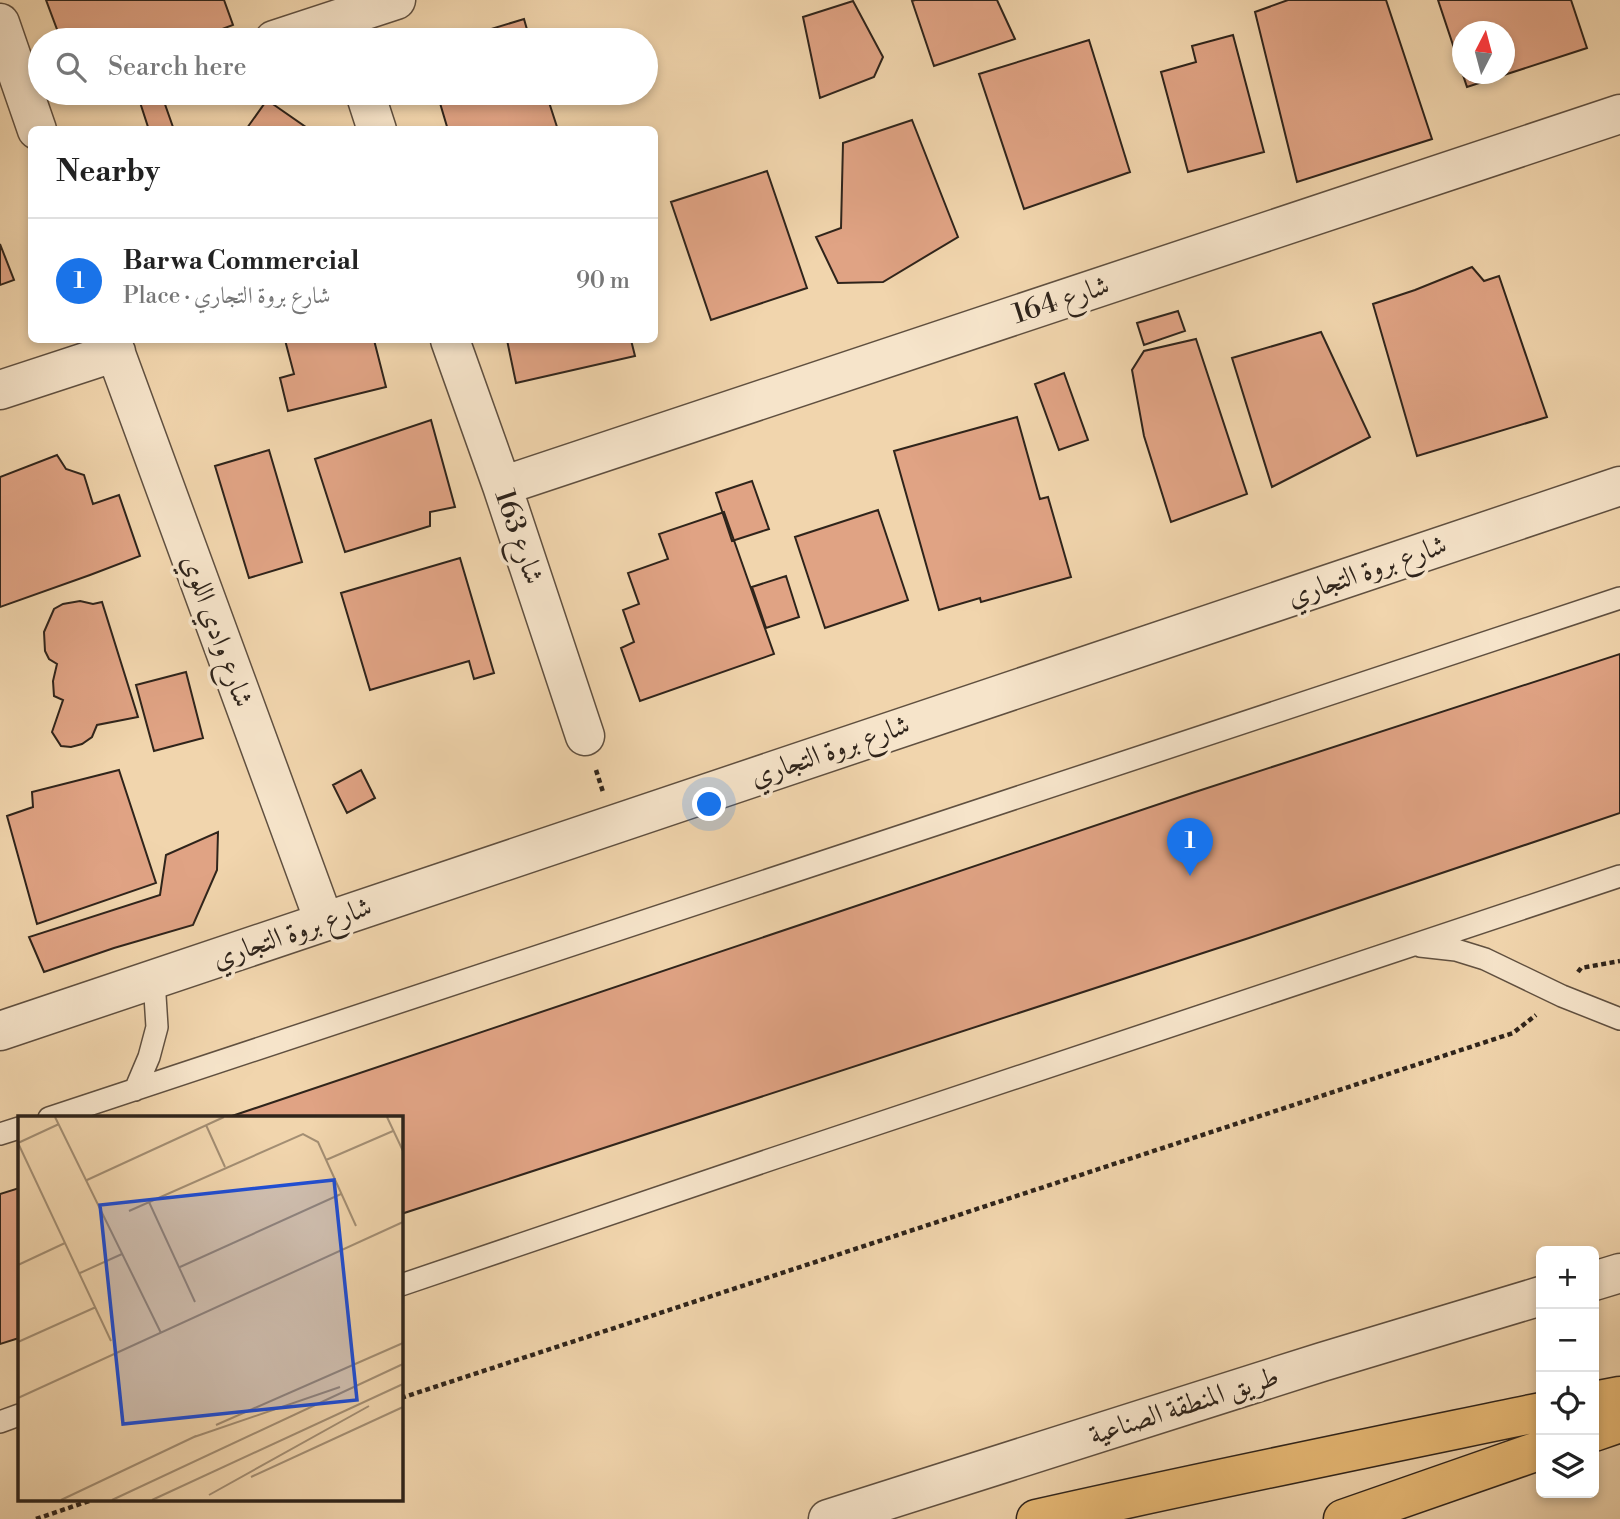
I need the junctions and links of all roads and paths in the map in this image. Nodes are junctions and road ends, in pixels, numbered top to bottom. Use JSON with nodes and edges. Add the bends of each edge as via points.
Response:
{"nodes":[{"id":1,"x":396,"y":0,"type":"edge"},
{"id":2,"x":0,"y":23,"type":"edge"},
{"id":3,"x":347,"y":28,"type":"edge"},
{"id":4,"x":28,"y":104,"type":"edge"},
{"id":5,"x":28,"y":105,"type":"edge"},
{"id":6,"x":369,"y":105,"type":"edge"},
{"id":7,"x":1620,"y":114,"type":"edge"},
{"id":8,"x":36,"y":126,"type":"edge"},
{"id":9,"x":376,"y":126,"type":"edge"},
{"id":10,"x":451,"y":343,"type":"edge"},
{"id":11,"x":114,"y":346,"type":"edge"},
{"id":12,"x":0,"y":390,"type":"edge"},
{"id":13,"x":502,"y":486,"type":"junction"},
{"id":14,"x":1620,"y":486,"type":"edge"},
{"id":15,"x":1620,"y":598,"type":"edge"},
{"id":16,"x":585,"y":736,"type":"joint"},
{"id":17,"x":614,"y":824,"type":"junction"},
{"id":18,"x":1620,"y":876,"type":"edge"},
{"id":19,"x":324,"y":922,"type":"junction"},
{"id":20,"x":1413,"y":946,"type":"junction"},
{"id":21,"x":1620,"y":961,"type":"edge"},
{"id":22,"x":154,"y":980,"type":"junction"},
{"id":23,"x":1562,"y":996,"type":"junction"},
{"id":24,"x":1620,"y":1019,"type":"edge"},
{"id":25,"x":0,"y":1031,"type":"edge"},
{"id":26,"x":135,"y":1090,"type":"junction"},
{"id":27,"x":55,"y":1116,"type":"edge"},
{"id":28,"x":18,"y":1128,"type":"edge"},
{"id":29,"x":0,"y":1134,"type":"edge"},
{"id":30,"x":1620,"y":1273,"type":"edge"},
{"id":31,"x":1599,"y":1279,"type":"edge"},
{"id":32,"x":402,"y":1285,"type":"edge"},
{"id":33,"x":1536,"y":1298,"type":"edge"},
{"id":34,"x":1620,"y":1396,"type":"edge"},
{"id":35,"x":402,"y":1398,"type":"edge"},
{"id":36,"x":1599,"y":1400,"type":"edge"},
{"id":37,"x":1536,"y":1413,"type":"edge"},
{"id":38,"x":18,"y":1415,"type":"edge"},
{"id":39,"x":0,"y":1422,"type":"edge"},
{"id":40,"x":1620,"y":1423,"type":"edge"},
{"id":41,"x":1599,"y":1430,"type":"edge"},
{"id":42,"x":1536,"y":1452,"type":"edge"},
{"id":43,"x":86,"y":1502,"type":"edge"},
{"id":44,"x":36,"y":1519,"type":"edge"},
{"id":45,"x":828,"y":1519,"type":"edge"},
{"id":46,"x":1036,"y":1519,"type":"edge"},
{"id":47,"x":1343,"y":1519,"type":"edge"}],
"edges":[{"from":1,"to":3,"type":"street"},
{"from":2,"to":4,"type":"street"},
{"from":5,"to":8,"type":"street"},
{"from":6,"to":9,"type":"street"},
{"from":7,"to":13,"type":"street","name":"شارع 164"},
{"from":10,"to":13,"type":"street","name":"شارع 163"},
{"from":11,"to":12,"type":"street"},
{"from":11,"to":19,"type":"street","name":"شارع وادي اللوي"},
{"from":13,"to":16,"type":"street","name":"شارع 163"},
{"from":14,"to":17,"type":"street","name":"شارع بروة التجاري"},
{"from":15,"to":26,"type":"lane"},
{"from":16,"to":17,"type":"path"},
{"from":17,"to":19,"type":"street","name":"شارع بروة التجاري"},
{"from":18,"to":20,"type":"lane"},
{"from":19,"to":22,"type":"street","name":"شارع بروة التجاري"},
{"from":20,"to":23,"type":"lane","via":[[1485,958]]},
{"from":20,"to":32,"type":"lane"},
{"from":21,"to":23,"type":"path","via":[[1581,968]]},
{"from":22,"to":25,"type":"street","name":"شارع بروة التجاري"},
{"from":22,"to":26,"type":"lane","via":[[157,1027]]},
{"from":23,"to":24,"type":"lane"},
{"from":23,"to":35,"type":"path","via":[[1513,1033]]},
{"from":26,"to":27,"type":"lane"},
{"from":28,"to":29,"type":"lane"},
{"from":30,"to":31,"type":"street"},
{"from":33,"to":45,"type":"street","name":"طريق المنطقة الصناعية"},
{"from":34,"to":36,"type":"highway"},
{"from":37,"to":46,"type":"highway"},
{"from":38,"to":39,"type":"lane"},
{"from":40,"to":41,"type":"highway"},
{"from":42,"to":47,"type":"highway"},
{"from":43,"to":44,"type":"path"}]}
